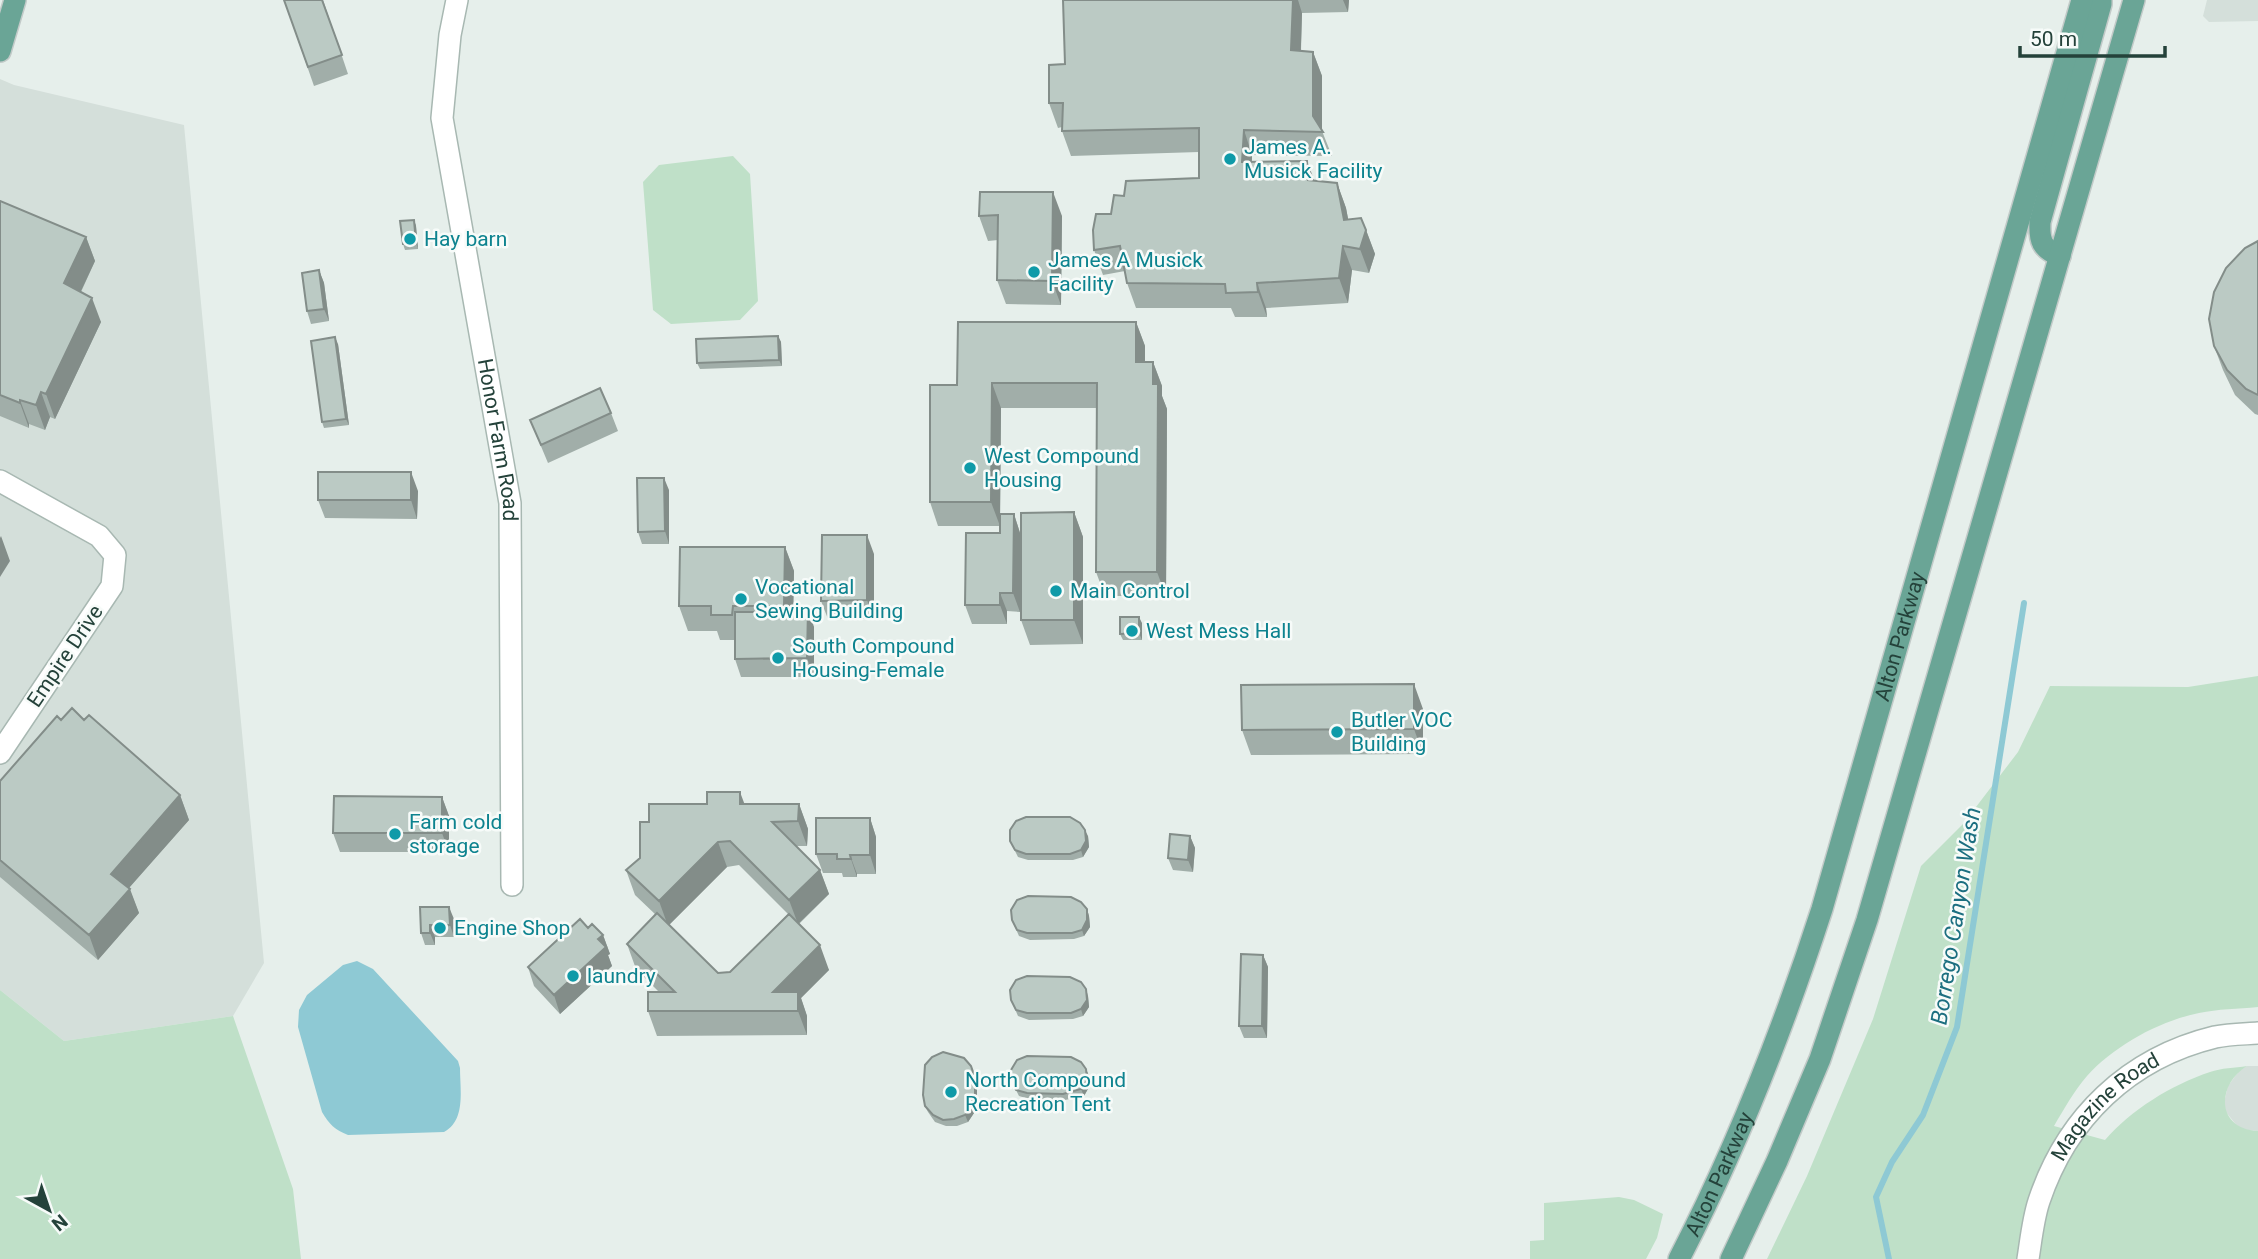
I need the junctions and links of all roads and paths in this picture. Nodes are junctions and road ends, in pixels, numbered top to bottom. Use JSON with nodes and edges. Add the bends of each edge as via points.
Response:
{"nodes":[{"id":1,"x":15,"y":0,"type":"edge"},
{"id":2,"x":457,"y":0,"type":"edge"},
{"id":3,"x":2082,"y":0,"type":"edge"},
{"id":4,"x":2101,"y":0,"type":"edge"},
{"id":5,"x":2134,"y":0,"type":"edge"},
{"id":6,"x":0,"y":51,"type":"edge"},
{"id":7,"x":2060,"y":256,"type":"junction"},
{"id":8,"x":0,"y":481,"type":"edge"},
{"id":9,"x":0,"y":752,"type":"edge"},
{"id":10,"x":512,"y":884,"type":"dead end"},
{"id":11,"x":2258,"y":1033,"type":"edge"},
{"id":12,"x":1679,"y":1259,"type":"edge"},
{"id":13,"x":1731,"y":1259,"type":"edge"},
{"id":14,"x":2028,"y":1259,"type":"edge"}],
"edges":[{"from":1,"to":6,"type":"main road"},
{"from":2,"to":10,"type":"street","name":"Honor Farm Road","via":[[442,118],[510,503]]},
{"from":3,"to":12,"type":"main road","name":"Alton Parkway","via":[[1815,932],[1742,1128]]},
{"from":4,"to":7,"type":"main road","via":[[2040,222],[2042,245]]},
{"from":5,"to":7,"type":"main road"},
{"from":7,"to":13,"type":"main road","via":[[1867,920],[1820,1059]]},
{"from":8,"to":9,"type":"street","name":"Empire Drive","via":[[99,536],[115,555],[112,586]]},
{"from":11,"to":14,"type":"street","name":"Magazine Road","via":[[2218,1036],[2180,1047],[2127,1076],[2097,1102],[2054,1166],[2039,1201]]}]}
